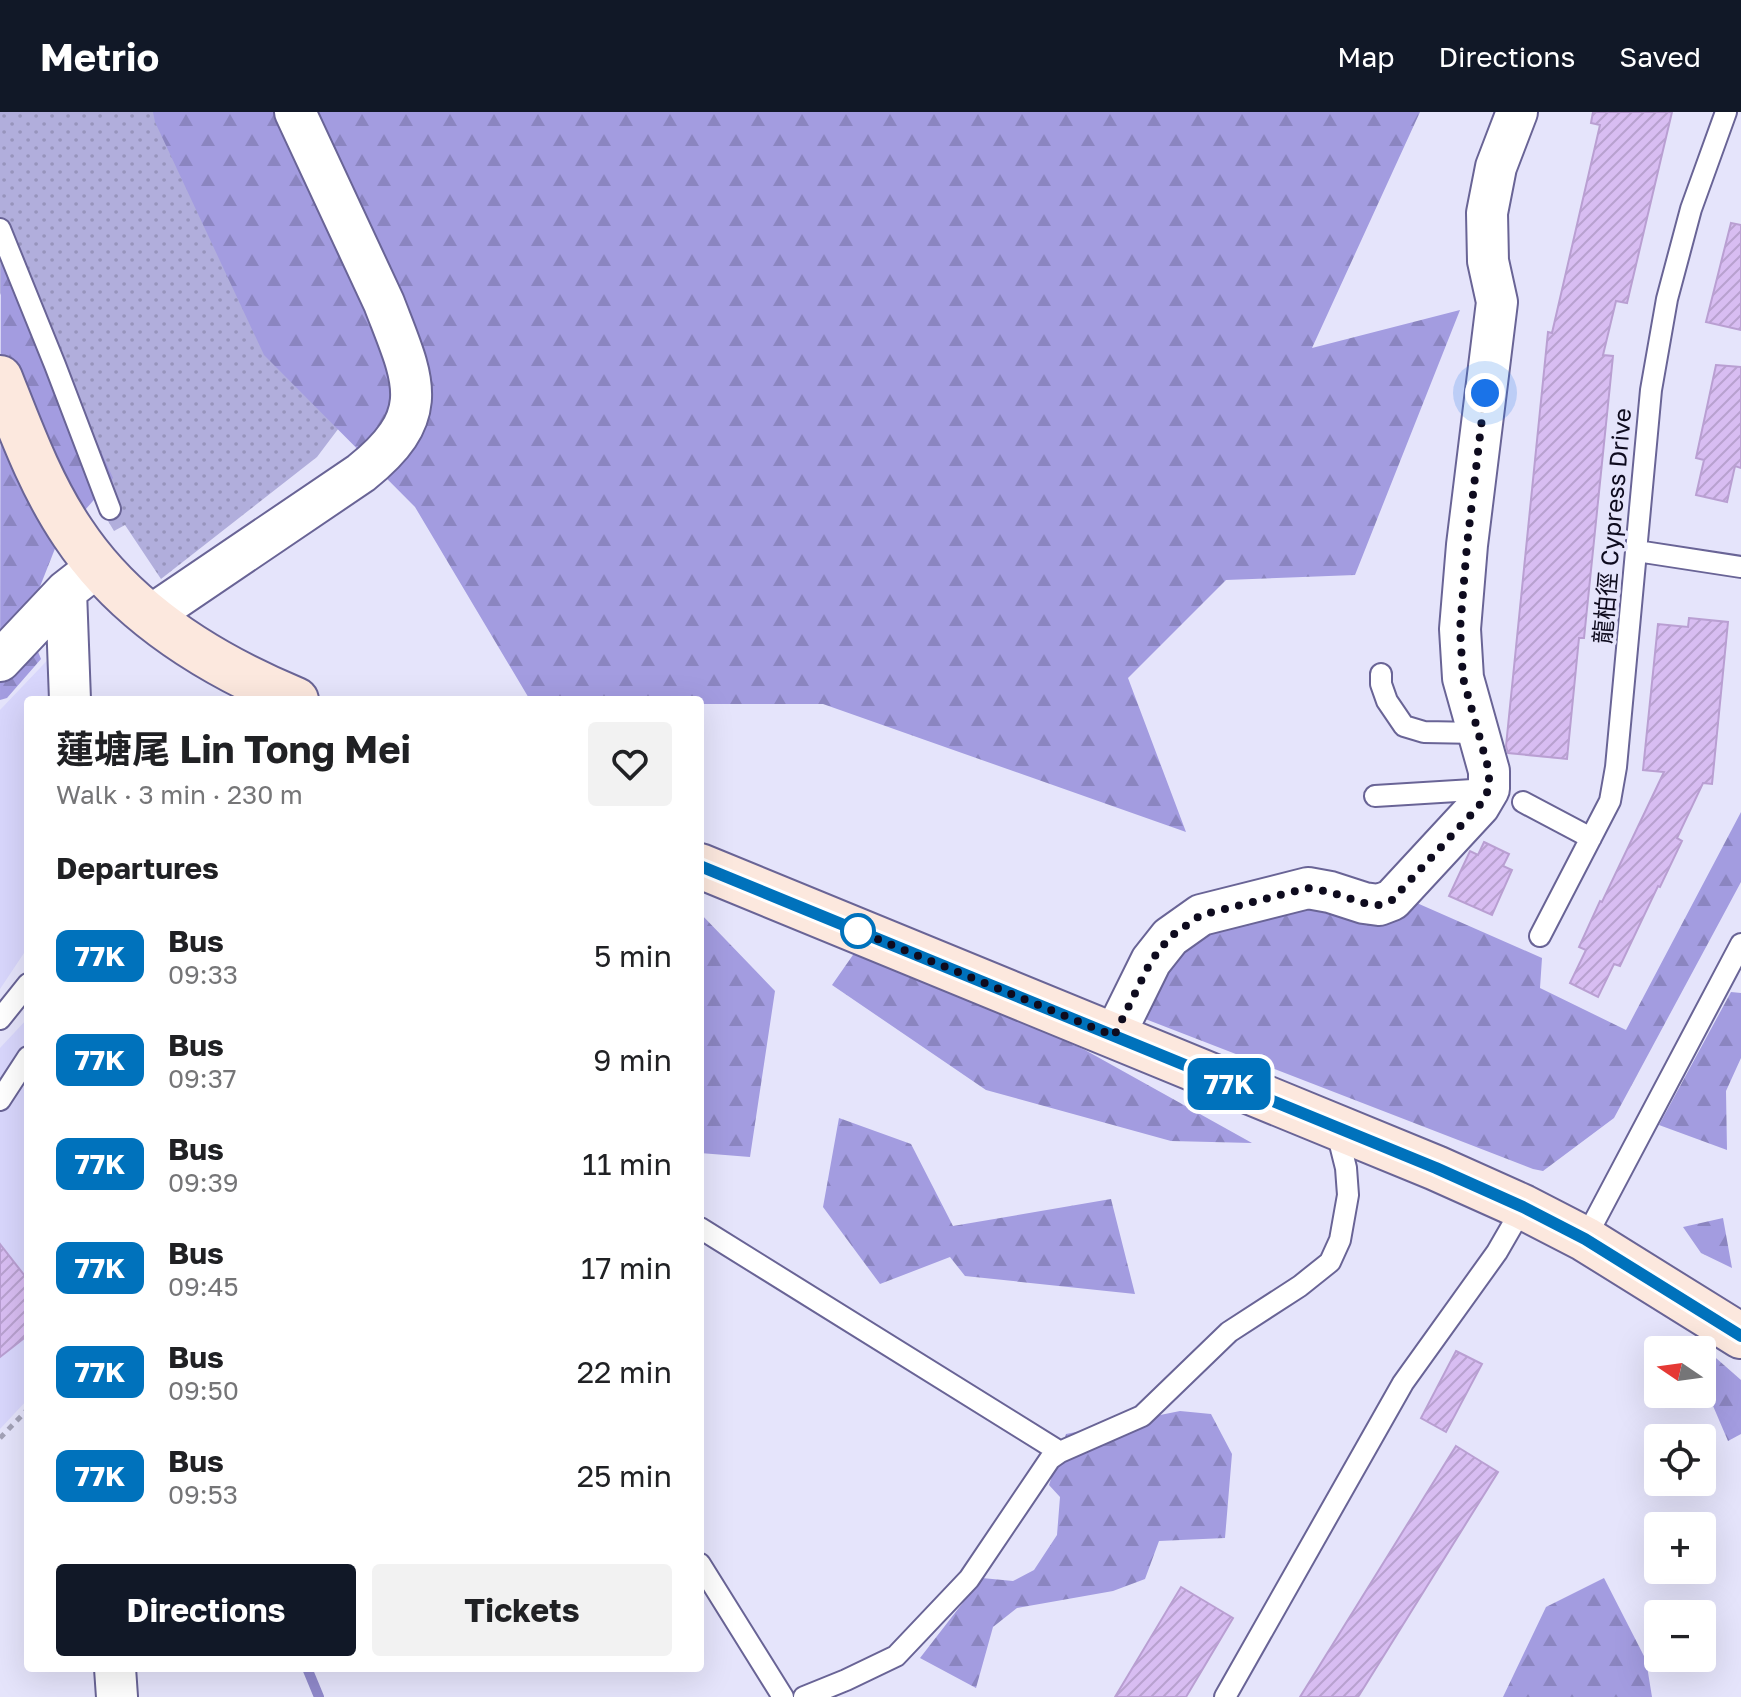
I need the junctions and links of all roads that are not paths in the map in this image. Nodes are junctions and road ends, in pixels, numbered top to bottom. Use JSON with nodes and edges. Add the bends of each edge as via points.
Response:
{"nodes":[{"id":1,"x":295,"y":112,"type":"edge"},
{"id":2,"x":1517,"y":112,"type":"edge"},
{"id":3,"x":1726,"y":112,"type":"edge"},
{"id":4,"x":0,"y":229,"type":"edge"},
{"id":5,"x":0,"y":378,"type":"edge"},
{"id":6,"x":110,"y":509,"type":"dead end"},
{"id":7,"x":1637,"y":551,"type":"junction"},
{"id":8,"x":1741,"y":567,"type":"edge"},
{"id":9,"x":82,"y":579,"type":"junction"},
{"id":10,"x":150,"y":616,"type":"junction"},
{"id":11,"x":0,"y":661,"type":"edge"},
{"id":12,"x":1381,"y":674,"type":"dead end"},
{"id":13,"x":70,"y":696,"type":"edge"},
{"id":14,"x":287,"y":696,"type":"edge"},
{"id":15,"x":1479,"y":733,"type":"junction"},
{"id":16,"x":1506,"y":795,"type":"junction"},
{"id":17,"x":1375,"y":796,"type":"dead end"},
{"id":18,"x":1591,"y":838,"type":"junction"},
{"id":19,"x":704,"y":868,"type":"edge"},
{"id":20,"x":1540,"y":936,"type":"dead end"},
{"id":21,"x":1741,"y":944,"type":"edge"},
{"id":22,"x":24,"y":989,"type":"edge"},
{"id":23,"x":0,"y":1019,"type":"edge"},
{"id":24,"x":1114,"y":1036,"type":"junction"},
{"id":25,"x":24,"y":1063,"type":"edge"},
{"id":26,"x":0,"y":1100,"type":"edge"},
{"id":27,"x":1336,"y":1128,"type":"junction"},
{"id":28,"x":1523,"y":1207,"type":"junction"},
{"id":29,"x":704,"y":1230,"type":"edge"},
{"id":30,"x":1585,"y":1239,"type":"junction"},
{"id":31,"x":1741,"y":1335,"type":"edge"},
{"id":32,"x":1060,"y":1452,"type":"junction"},
{"id":33,"x":704,"y":1570,"type":"edge"},
{"id":34,"x":115,"y":1672,"type":"edge"},
{"id":35,"x":117,"y":1697,"type":"edge"},
{"id":36,"x":783,"y":1697,"type":"edge"},
{"id":37,"x":804,"y":1697,"type":"edge"},
{"id":38,"x":1225,"y":1697,"type":"edge"}],
"edges":[{"from":1,"to":10,"type":"street","via":[[392,325],[411,382],[410,410],[398,438],[361,473]]},
{"from":2,"to":15,"type":"street","via":[[1496,167],[1487,213],[1488,261],[1497,302],[1460,629],[1463,678]]},
{"from":3,"to":7,"type":"lane","name":"龍柏徑 Cypress Drive","via":[[1691,209],[1667,299],[1651,390]]},
{"from":4,"to":6,"type":"lane"},
{"from":5,"to":9,"type":"main road","via":[[71,531]]},
{"from":7,"to":8,"type":"lane"},
{"from":7,"to":18,"type":"lane","name":"龍柏徑 Cypress Drive","via":[[1616,767],[1610,801]]},
{"from":9,"to":10,"type":"main road","via":[[115,585]]},
{"from":9,"to":11,"type":"street"},
{"from":9,"to":13,"type":"street"},
{"from":10,"to":14,"type":"main road","via":[[199,653]]},
{"from":12,"to":15,"type":"lane","via":[[1387,701],[1404,726],[1424,732]]},
{"from":15,"to":16,"type":"street","via":[[1489,771]]},
{"from":16,"to":17,"type":"lane"},
{"from":16,"to":18,"type":"lane"},
{"from":16,"to":24,"type":"street","via":[[1479,806],[1392,900],[1364,903],[1308,888],[1201,915],[1170,937],[1151,961]]},
{"from":18,"to":20,"type":"lane","name":"龍柏徑 Cypress Drive"},
{"from":19,"to":24,"type":"main road"},
{"from":21,"to":30,"type":"lane"},
{"from":22,"to":23,"type":"lane"},
{"from":24,"to":27,"type":"main road"},
{"from":25,"to":26,"type":"lane"},
{"from":27,"to":28,"type":"main road"},
{"from":27,"to":32,"type":"lane","via":[[1348,1195],[1330,1262],[1229,1332],[1142,1416]]},
{"from":28,"to":30,"type":"main road"},
{"from":28,"to":38,"type":"lane","via":[[1403,1383]]},
{"from":29,"to":32,"type":"lane"},
{"from":30,"to":31,"type":"main road"},
{"from":32,"to":37,"type":"lane","via":[[1050,1459],[969,1579],[896,1656]]},
{"from":33,"to":36,"type":"lane"},
{"from":34,"to":35,"type":"street"}]}
